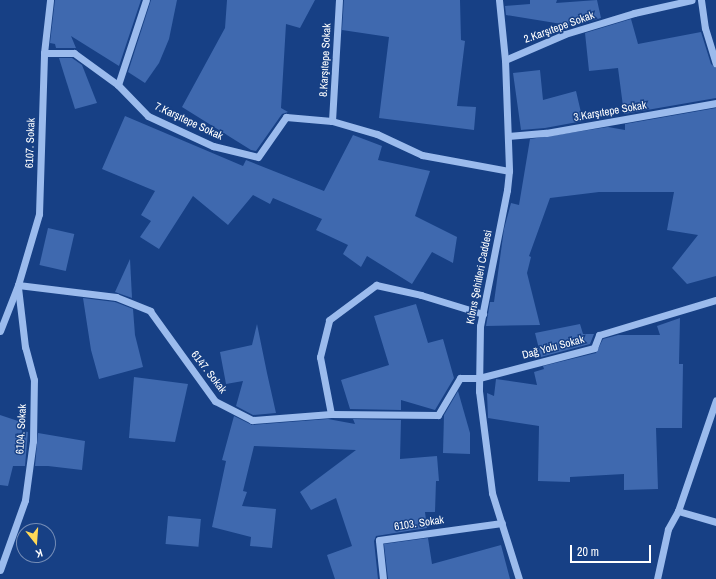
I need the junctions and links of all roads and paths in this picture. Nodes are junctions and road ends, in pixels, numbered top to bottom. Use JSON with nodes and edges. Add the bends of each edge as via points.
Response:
{"nodes":[{"id":1,"x":50,"y":0,"type":"edge"},
{"id":2,"x":146,"y":0,"type":"edge"},
{"id":3,"x":339,"y":0,"type":"edge"},
{"id":4,"x":499,"y":0,"type":"edge"},
{"id":5,"x":692,"y":0,"type":"edge"},
{"id":6,"x":701,"y":0,"type":"edge"},
{"id":7,"x":44,"y":53,"type":"junction"},
{"id":8,"x":505,"y":60,"type":"junction"},
{"id":9,"x":716,"y":63,"type":"edge"},
{"id":10,"x":118,"y":85,"type":"junction"},
{"id":11,"x":716,"y":103,"type":"edge"},
{"id":12,"x":332,"y":121,"type":"junction"},
{"id":13,"x":508,"y":136,"type":"junction"},
{"id":14,"x":509,"y":171,"type":"junction"},
{"id":15,"x":18,"y":285,"type":"junction"},
{"id":16,"x":716,"y":300,"type":"edge"},
{"id":17,"x":483,"y":314,"type":"junction"},
{"id":18,"x":0,"y":331,"type":"edge"},
{"id":19,"x":479,"y":378,"type":"junction"},
{"id":20,"x":716,"y":400,"type":"edge"},
{"id":21,"x":331,"y":414,"type":"junction"},
{"id":22,"x":678,"y":511,"type":"junction"},
{"id":23,"x":716,"y":522,"type":"edge"},
{"id":24,"x":502,"y":523,"type":"junction"},
{"id":25,"x":0,"y":570,"type":"edge"},
{"id":26,"x":383,"y":579,"type":"edge"},
{"id":27,"x":519,"y":579,"type":"edge"},
{"id":28,"x":657,"y":579,"type":"edge"}],
"edges":[{"from":1,"to":7,"type":"street","name":"6107. Sokak"},
{"from":2,"to":10,"type":"street"},
{"from":3,"to":12,"type":"street","name":"8.Karşıtepe Sokak"},
{"from":4,"to":8,"type":"street","name":"Kıbrıs Şehitleri Caddesi"},
{"from":5,"to":8,"type":"street","name":"2.Karşıtepe Sokak","via":[[634,13],[566,34]]},
{"from":6,"to":9,"type":"street","via":[[705,28]]},
{"from":7,"to":10,"type":"street","name":"7.Karşıtepe Sokak","via":[[74,53]]},
{"from":7,"to":15,"type":"street","name":"6107. Sokak","via":[[39,214]]},
{"from":8,"to":13,"type":"street","name":"Kıbrıs Şehitleri Caddesi"},
{"from":10,"to":12,"type":"street","name":"7.Karşıtepe Sokak","via":[[148,116],[213,146],[258,157],[286,117]]},
{"from":11,"to":13,"type":"street","name":"3.Karşıtepe Sokak","via":[[546,133]]},
{"from":12,"to":14,"type":"street","name":"7.Karşıtepe Sokak","via":[[377,134],[422,155]]},
{"from":13,"to":14,"type":"street","name":"Kıbrıs Şehitleri Caddesi"},
{"from":14,"to":17,"type":"street","name":"Kıbrıs Şehitleri Caddesi"},
{"from":15,"to":18,"type":"street","name":"6107. Sokak"},
{"from":15,"to":21,"type":"street","name":"6147. Sokak","via":[[116,297],[150,312],[214,400],[252,420]]},
{"from":15,"to":25,"type":"street","name":"6104. Sokak","via":[[25,347],[34,380],[33,441],[25,500]]},
{"from":16,"to":19,"type":"street","name":"Dağ Yolu Sokak","via":[[599,335],[594,348]]},
{"from":17,"to":19,"type":"street","name":"Kıbrıs Şehitleri Caddesi","via":[[480,326]]},
{"from":17,"to":21,"type":"street","via":[[421,295],[376,285],[329,320],[320,357]]},
{"from":19,"to":21,"type":"street","name":"6147. Sokak","via":[[460,378],[438,416]]},
{"from":19,"to":24,"type":"street","name":"Kıbrıs Şehitleri Caddesi","via":[[492,493]]},
{"from":20,"to":22,"type":"street"},
{"from":22,"to":23,"type":"street"},
{"from":22,"to":28,"type":"street","via":[[668,529]]},
{"from":24,"to":26,"type":"street","name":"6103. Sokak","via":[[379,540]]},
{"from":24,"to":27,"type":"street","name":"Kıbrıs Şehitleri Caddesi"}]}
